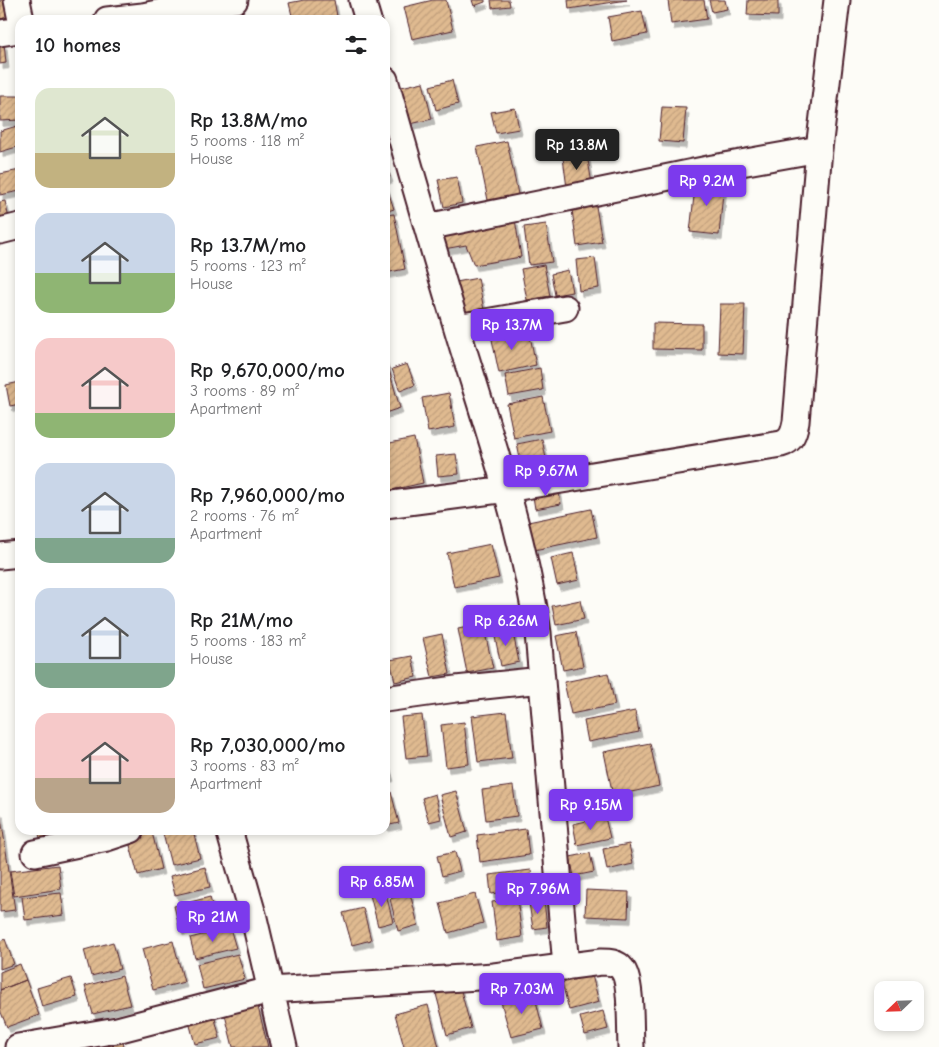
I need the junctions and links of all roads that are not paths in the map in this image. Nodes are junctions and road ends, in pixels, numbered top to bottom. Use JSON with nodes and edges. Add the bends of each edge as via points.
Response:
{"nodes":[{"id":1,"x":16,"y":0,"type":"edge"},
{"id":2,"x":235,"y":0,"type":"edge"},
{"id":3,"x":362,"y":0,"type":"edge"},
{"id":4,"x":837,"y":0,"type":"edge"},
{"id":5,"x":206,"y":8,"type":"edge"},
{"id":6,"x":20,"y":15,"type":"edge"},
{"id":7,"x":151,"y":15,"type":"edge"},
{"id":8,"x":366,"y":15,"type":"edge"},
{"id":9,"x":15,"y":31,"type":"edge"},
{"id":10,"x":0,"y":33,"type":"edge"},
{"id":11,"x":390,"y":115,"type":"edge"},
{"id":12,"x":394,"y":143,"type":"edge"},
{"id":13,"x":819,"y":149,"type":"junction"},
{"id":14,"x":15,"y":227,"type":"edge"},
{"id":15,"x":427,"y":227,"type":"junction"},
{"id":16,"x":0,"y":231,"type":"edge"},
{"id":17,"x":565,"y":308,"type":"dead end"},
{"id":18,"x":457,"y":327,"type":"junction"},
{"id":19,"x":507,"y":490,"type":"junction"},
{"id":20,"x":390,"y":504,"type":"edge"},
{"id":21,"x":15,"y":554,"type":"edge"},
{"id":22,"x":0,"y":556,"type":"edge"},
{"id":23,"x":542,"y":680,"type":"junction"},
{"id":24,"x":390,"y":698,"type":"edge"},
{"id":25,"x":116,"y":835,"type":"edge"},
{"id":26,"x":230,"y":835,"type":"edge"},
{"id":27,"x":35,"y":853,"type":"dead end"},
{"id":28,"x":566,"y":967,"type":"junction"},
{"id":29,"x":270,"y":990,"type":"junction"},
{"id":30,"x":18,"y":1047,"type":"edge"},
{"id":31,"x":284,"y":1047,"type":"edge"},
{"id":32,"x":631,"y":1047,"type":"edge"}],
"edges":[{"from":1,"to":6,"type":"street"},
{"from":2,"to":5,"type":"street"},
{"from":3,"to":8,"type":"street"},
{"from":4,"to":13,"type":"street"},
{"from":5,"to":7,"type":"street"},
{"from":9,"to":10,"type":"street"},
{"from":11,"to":12,"type":"street"},
{"from":12,"to":15,"type":"street"},
{"from":13,"to":15,"type":"street"},
{"from":13,"to":19,"type":"street","via":[[796,422],[790,439],[781,444]]},
{"from":14,"to":16,"type":"street"},
{"from":15,"to":18,"type":"street"},
{"from":17,"to":18,"type":"street"},
{"from":18,"to":19,"type":"street"},
{"from":19,"to":20,"type":"street"},
{"from":19,"to":23,"type":"street","via":[[535,608]]},
{"from":21,"to":22,"type":"street"},
{"from":23,"to":24,"type":"street"},
{"from":23,"to":28,"type":"street"},
{"from":25,"to":27,"type":"street"},
{"from":26,"to":29,"type":"street"},
{"from":28,"to":29,"type":"street","via":[[494,976]]},
{"from":28,"to":32,"type":"street","via":[[612,962],[623,969],[628,983]]},
{"from":29,"to":30,"type":"street","via":[[117,1030]]},
{"from":29,"to":31,"type":"street"}]}
